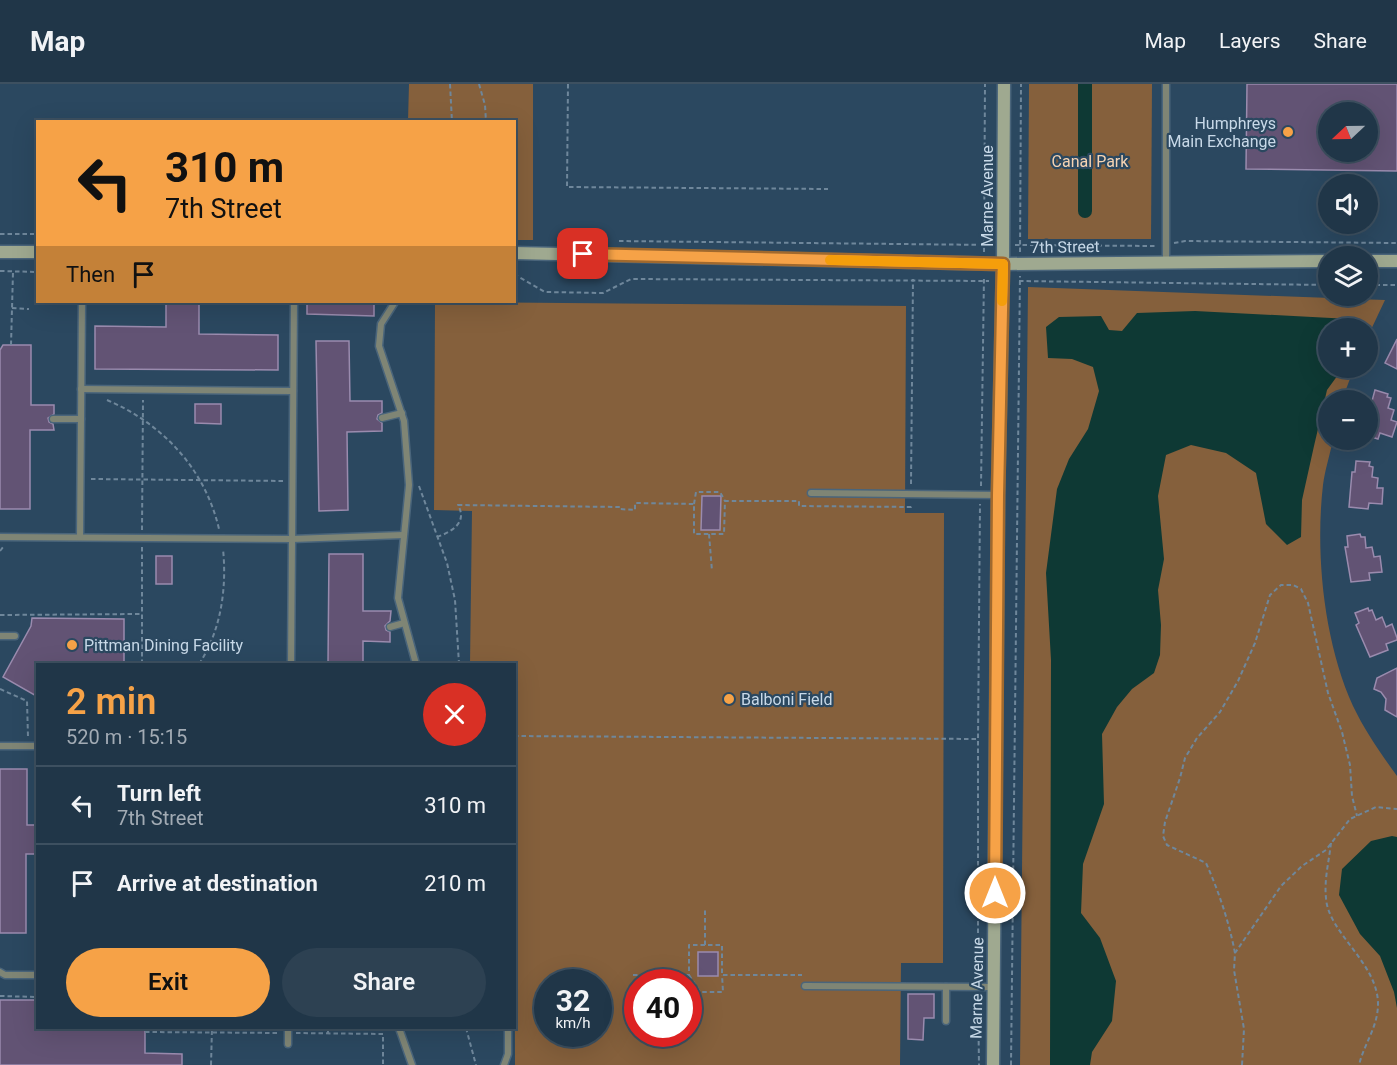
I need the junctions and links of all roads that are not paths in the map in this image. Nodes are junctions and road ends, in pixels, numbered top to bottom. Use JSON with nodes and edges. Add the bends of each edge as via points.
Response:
{"nodes":[{"id":1,"x":1004,"y":84,"type":"edge"},
{"id":2,"x":1166,"y":84,"type":"edge"},
{"id":3,"x":0,"y":252,"type":"edge"},
{"id":4,"x":36,"y":252,"type":"edge"},
{"id":5,"x":516,"y":253,"type":"edge"},
{"id":6,"x":1318,"y":261,"type":"edge"},
{"id":7,"x":1378,"y":261,"type":"edge"},
{"id":8,"x":1397,"y":261,"type":"edge"},
{"id":9,"x":1166,"y":262,"type":"junction"},
{"id":10,"x":1003,"y":264,"type":"junction"},
{"id":11,"x":82,"y":303,"type":"edge"},
{"id":12,"x":294,"y":303,"type":"edge"},
{"id":13,"x":394,"y":303,"type":"edge"},
{"id":14,"x":81,"y":389,"type":"junction"},
{"id":15,"x":293,"y":391,"type":"junction"},
{"id":16,"x":402,"y":413,"type":"junction"},
{"id":17,"x":382,"y":418,"type":"dead end"},
{"id":18,"x":54,"y":419,"type":"dead end"},
{"id":19,"x":81,"y":419,"type":"junction"},
{"id":20,"x":811,"y":493,"type":"dead end"},
{"id":21,"x":998,"y":495,"type":"junction"},
{"id":22,"x":403,"y":535,"type":"junction"},
{"id":23,"x":0,"y":537,"type":"edge"},
{"id":24,"x":81,"y":537,"type":"junction"},
{"id":25,"x":292,"y":539,"type":"junction"},
{"id":26,"x":404,"y":623,"type":"junction"},
{"id":27,"x":390,"y":627,"type":"dead end"},
{"id":28,"x":0,"y":636,"type":"edge"},
{"id":29,"x":15,"y":636,"type":"dead end"},
{"id":30,"x":291,"y":663,"type":"edge"},
{"id":31,"x":416,"y":663,"type":"edge"},
{"id":32,"x":0,"y":746,"type":"edge"},
{"id":33,"x":36,"y":746,"type":"edge"},
{"id":34,"x":0,"y":972,"type":"edge"},
{"id":35,"x":36,"y":975,"type":"edge"},
{"id":36,"x":805,"y":986,"type":"dead end"},
{"id":37,"x":946,"y":987,"type":"junction"},
{"id":38,"x":994,"y":987,"type":"junction"},
{"id":39,"x":946,"y":1021,"type":"dead end"},
{"id":40,"x":288,"y":1029,"type":"edge"},
{"id":41,"x":399,"y":1029,"type":"edge"},
{"id":42,"x":508,"y":1029,"type":"edge"},
{"id":43,"x":288,"y":1044,"type":"dead end"},
{"id":44,"x":412,"y":1065,"type":"edge"},
{"id":45,"x":504,"y":1065,"type":"edge"},
{"id":46,"x":993,"y":1065,"type":"edge"}],
"edges":[{"from":1,"to":10,"type":"street","name":"Marne Avenue"},
{"from":2,"to":9,"type":"lane"},
{"from":3,"to":4,"type":"street"},
{"from":5,"to":10,"type":"street","name":"7th Street"},
{"from":6,"to":9,"type":"street","name":"7th Street"},
{"from":7,"to":8,"type":"street"},
{"from":9,"to":10,"type":"street","name":"7th Street"},
{"from":10,"to":21,"type":"street","name":"Marne Avenue"},
{"from":11,"to":14,"type":"lane"},
{"from":12,"to":15,"type":"lane"},
{"from":13,"to":16,"type":"lane","via":[[381,324],[379,346]]},
{"from":14,"to":15,"type":"lane"},
{"from":14,"to":19,"type":"lane"},
{"from":15,"to":25,"type":"lane"},
{"from":16,"to":17,"type":"lane"},
{"from":16,"to":22,"type":"lane","via":[[409,485]]},
{"from":18,"to":19,"type":"lane"},
{"from":19,"to":24,"type":"lane"},
{"from":20,"to":21,"type":"lane"},
{"from":21,"to":38,"type":"street","name":"Marne Avenue"},
{"from":22,"to":25,"type":"lane"},
{"from":22,"to":26,"type":"lane","via":[[399,598]]},
{"from":23,"to":24,"type":"lane"},
{"from":24,"to":25,"type":"lane"},
{"from":25,"to":30,"type":"lane"},
{"from":26,"to":27,"type":"lane"},
{"from":26,"to":31,"type":"lane"},
{"from":28,"to":29,"type":"lane"},
{"from":32,"to":33,"type":"lane"},
{"from":34,"to":35,"type":"lane"},
{"from":36,"to":37,"type":"lane"},
{"from":37,"to":38,"type":"lane"},
{"from":37,"to":39,"type":"lane"},
{"from":38,"to":46,"type":"street","name":"Marne Avenue"},
{"from":40,"to":43,"type":"lane"},
{"from":41,"to":44,"type":"lane"},
{"from":42,"to":45,"type":"lane"}]}
